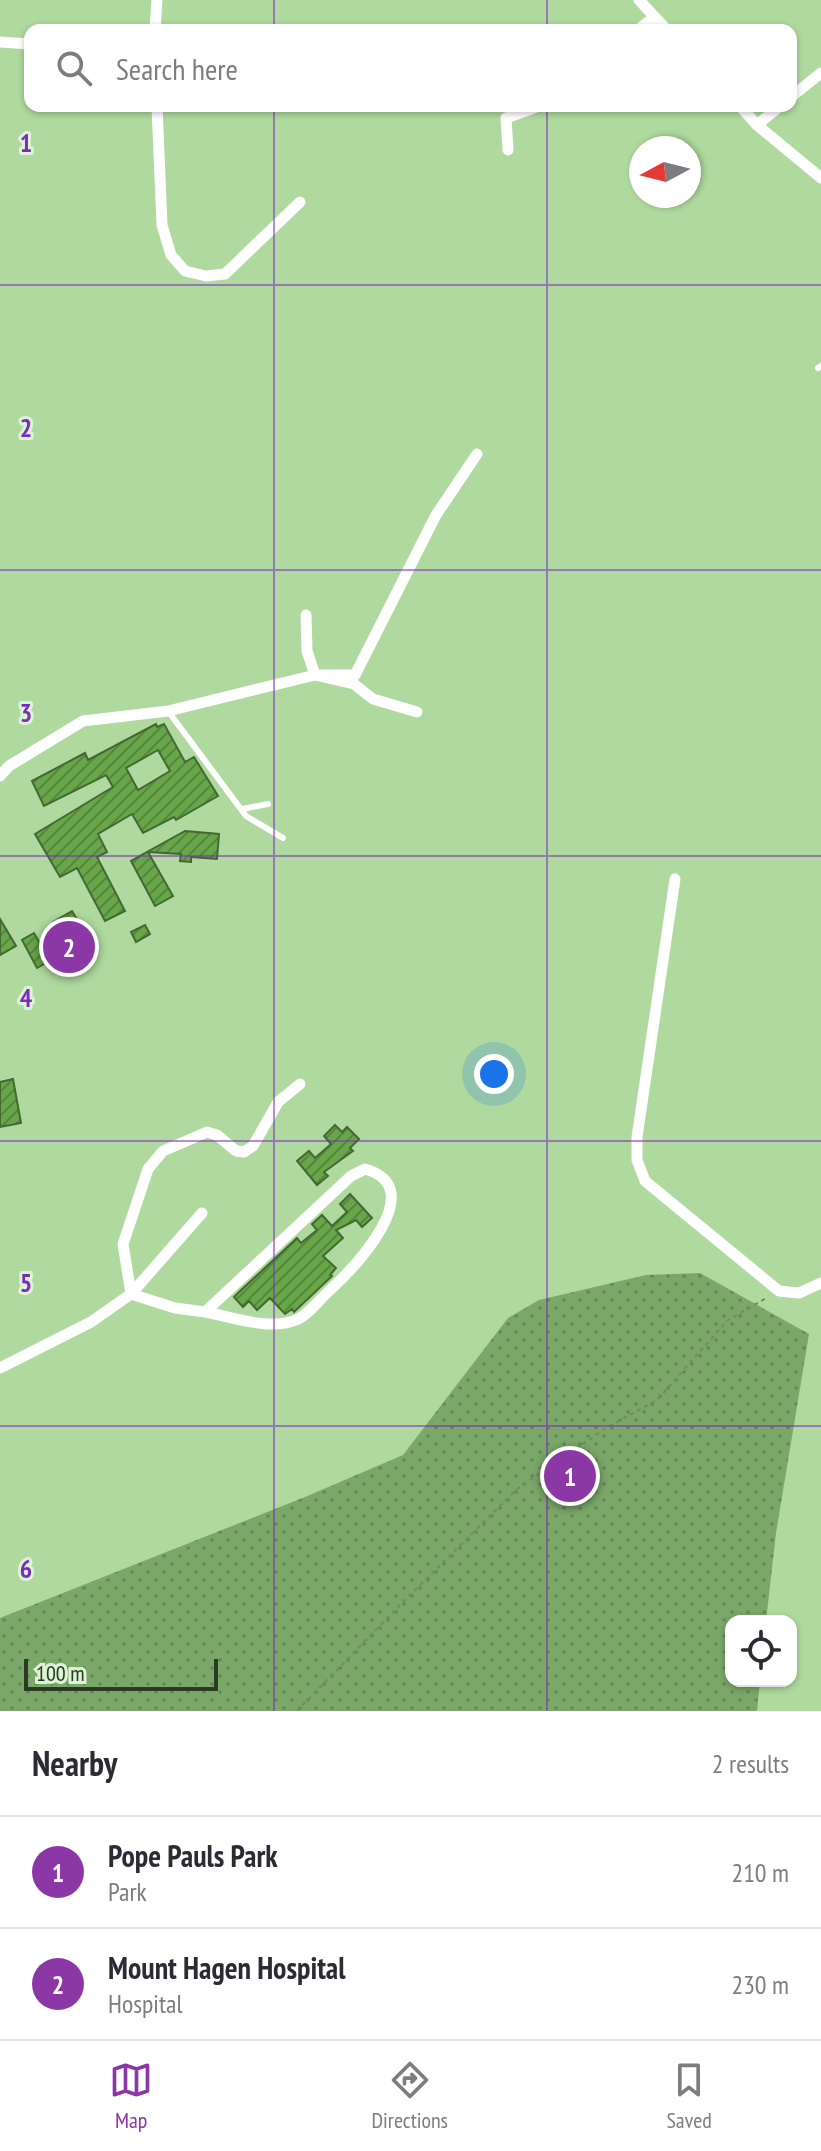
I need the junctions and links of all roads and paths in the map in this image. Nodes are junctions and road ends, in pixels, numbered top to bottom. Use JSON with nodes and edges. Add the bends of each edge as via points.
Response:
{"nodes":[{"id":1,"x":157,"y":0,"type":"edge"},
{"id":2,"x":639,"y":0,"type":"edge"},
{"id":3,"x":654,"y":17,"type":"junction"},
{"id":4,"x":155,"y":24,"type":"edge"},
{"id":5,"x":645,"y":24,"type":"edge"},
{"id":6,"x":661,"y":24,"type":"edge"},
{"id":7,"x":0,"y":42,"type":"edge"},
{"id":8,"x":24,"y":44,"type":"edge"},
{"id":9,"x":821,"y":73,"type":"edge"},
{"id":10,"x":797,"y":92,"type":"edge"},
{"id":11,"x":157,"y":112,"type":"edge"},
{"id":12,"x":522,"y":112,"type":"edge"},
{"id":13,"x":745,"y":112,"type":"edge"},
{"id":14,"x":773,"y":112,"type":"edge"},
{"id":15,"x":757,"y":125,"type":"junction"},
{"id":16,"x":508,"y":150,"type":"dead end"},
{"id":17,"x":821,"y":178,"type":"edge"},
{"id":18,"x":300,"y":202,"type":"dead end"},
{"id":19,"x":477,"y":454,"type":"dead end"},
{"id":20,"x":306,"y":615,"type":"dead end"},
{"id":21,"x":315,"y":675,"type":"junction"},
{"id":22,"x":168,"y":711,"type":"junction"},
{"id":23,"x":417,"y":712,"type":"dead end"},
{"id":24,"x":0,"y":776,"type":"edge"},
{"id":25,"x":268,"y":804,"type":"dead end"},
{"id":26,"x":242,"y":809,"type":"junction"},
{"id":27,"x":283,"y":838,"type":"dead end"},
{"id":28,"x":675,"y":879,"type":"dead end"},
{"id":29,"x":300,"y":1084,"type":"dead end"},
{"id":30,"x":202,"y":1213,"type":"dead end"},
{"id":31,"x":821,"y":1283,"type":"edge"},
{"id":32,"x":779,"y":1291,"type":"junction"},
{"id":33,"x":131,"y":1294,"type":"junction"},
{"id":34,"x":205,"y":1312,"type":"junction"},
{"id":35,"x":0,"y":1368,"type":"edge"},
{"id":36,"x":297,"y":1711,"type":"edge"}],
"edges":[{"from":1,"to":4,"type":"street"},
{"from":2,"to":3,"type":"street"},
{"from":3,"to":5,"type":"street"},
{"from":3,"to":6,"type":"street"},
{"from":7,"to":8,"type":"street"},
{"from":9,"to":10,"type":"street"},
{"from":11,"to":18,"type":"street","via":[[162,225],[171,255],[185,271],[225,274]]},
{"from":12,"to":16,"type":"street","via":[[506,118]]},
{"from":13,"to":15,"type":"street"},
{"from":14,"to":15,"type":"street"},
{"from":15,"to":17,"type":"street"},
{"from":19,"to":21,"type":"street","via":[[436,515],[355,675]]},
{"from":20,"to":21,"type":"street","via":[[307,651]]},
{"from":21,"to":22,"type":"street"},
{"from":21,"to":23,"type":"street","via":[[354,684],[373,699]]},
{"from":22,"to":24,"type":"street","via":[[83,721]]},
{"from":22,"to":26,"type":"lane"},
{"from":25,"to":26,"type":"lane"},
{"from":26,"to":27,"type":"lane"},
{"from":28,"to":32,"type":"street","via":[[637,1160],[645,1181]]},
{"from":29,"to":33,"type":"street","via":[[278,1102],[253,1146],[244,1152],[207,1132],[163,1151],[148,1169],[123,1244]]},
{"from":30,"to":33,"type":"street"},
{"from":31,"to":32,"type":"street","via":[[799,1293]]},
{"from":32,"to":36,"type":"path","via":[[728,1320],[657,1400],[517,1489]]},
{"from":33,"to":34,"type":"street"},
{"from":33,"to":35,"type":"street","via":[[91,1322]]},
{"from":34,"to":34,"type":"street","via":[[351,1176],[365,1169],[380,1174],[390,1188],[390,1209],[380,1232],[299,1320],[277,1325]]}]}
